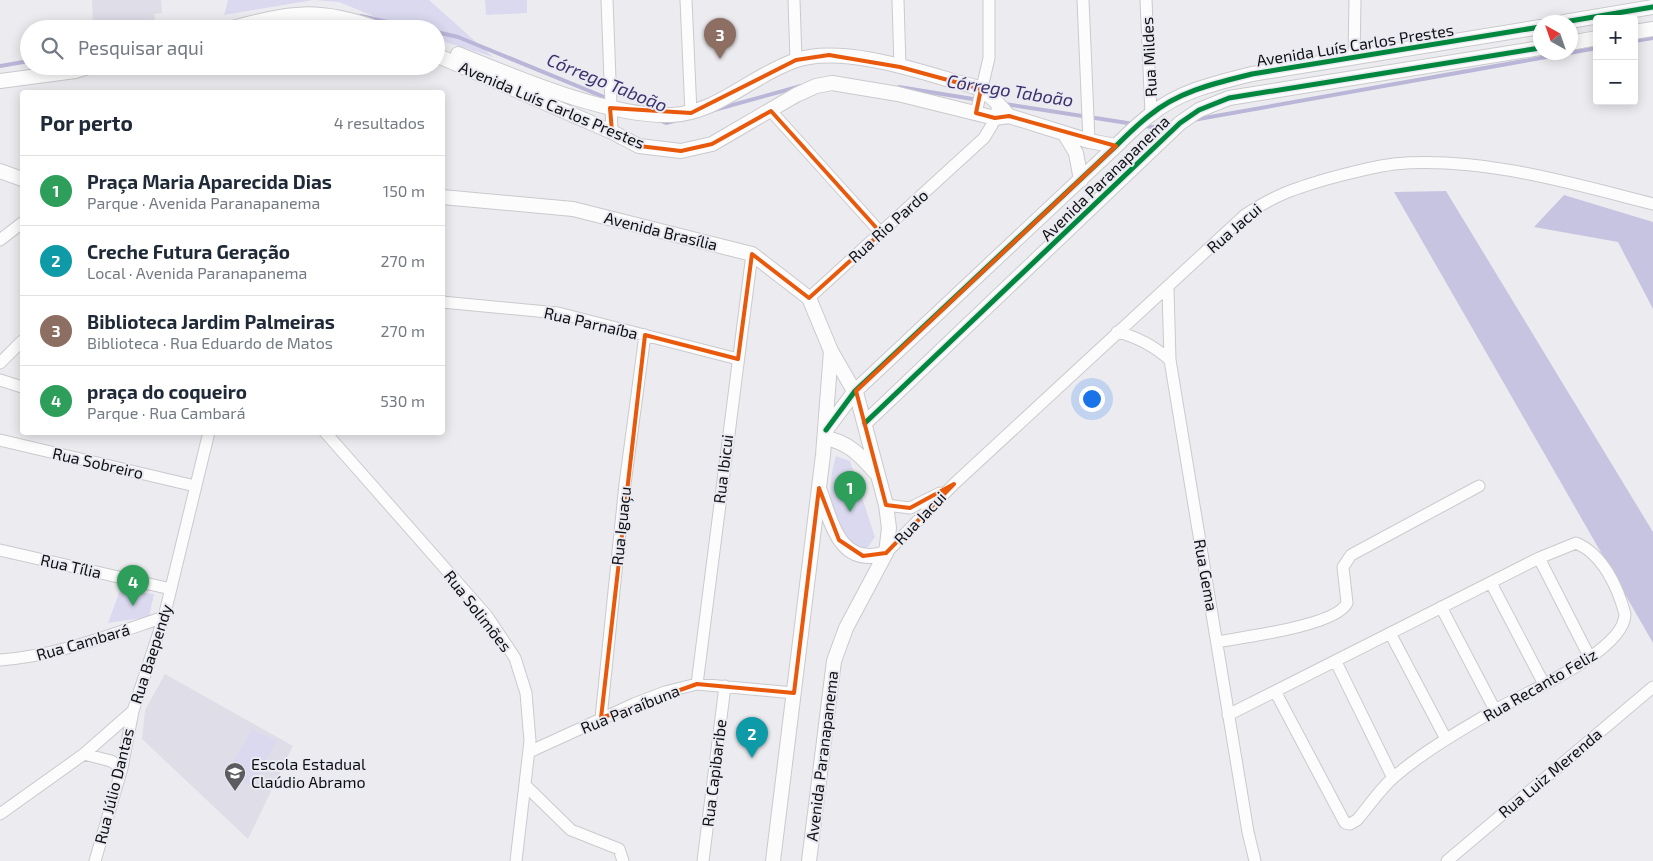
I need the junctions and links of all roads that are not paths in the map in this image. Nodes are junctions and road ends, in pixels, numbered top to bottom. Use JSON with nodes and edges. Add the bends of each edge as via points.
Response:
{"nodes":[{"id":1,"x":607,"y":0,"type":"edge"},
{"id":2,"x":686,"y":0,"type":"edge"},
{"id":3,"x":794,"y":0,"type":"edge"},
{"id":4,"x":898,"y":0,"type":"edge"},
{"id":5,"x":989,"y":0,"type":"edge"},
{"id":6,"x":1083,"y":0,"type":"edge"},
{"id":7,"x":1146,"y":0,"type":"edge"},
{"id":8,"x":1355,"y":0,"type":"edge"},
{"id":9,"x":1653,"y":6,"type":"edge"},
{"id":10,"x":1578,"y":19,"type":"edge"},
{"id":11,"x":262,"y":20,"type":"edge"},
{"id":12,"x":355,"y":20,"type":"edge"},
{"id":13,"x":1533,"y":28,"type":"edge"},
{"id":14,"x":1653,"y":29,"type":"edge"},
{"id":15,"x":1638,"y":31,"type":"edge"},
{"id":16,"x":1593,"y":39,"type":"edge"},
{"id":17,"x":1578,"y":41,"type":"edge"},
{"id":18,"x":1533,"y":49,"type":"edge"},
{"id":19,"x":445,"y":50,"type":"edge"},
{"id":20,"x":1354,"y":57,"type":"junction"},
{"id":21,"x":445,"y":59,"type":"edge"},
{"id":22,"x":796,"y":60,"type":"junction"},
{"id":23,"x":900,"y":67,"type":"junction"},
{"id":24,"x":41,"y":75,"type":"edge"},
{"id":25,"x":0,"y":80,"type":"edge"},
{"id":26,"x":980,"y":89,"type":"junction"},
{"id":27,"x":610,"y":108,"type":"junction"},
{"id":28,"x":771,"y":112,"type":"junction"},
{"id":29,"x":691,"y":113,"type":"junction"},
{"id":30,"x":976,"y":113,"type":"junction"},
{"id":31,"x":1151,"y":114,"type":"junction"},
{"id":32,"x":1002,"y":117,"type":"junction"},
{"id":33,"x":612,"y":132,"type":"junction"},
{"id":34,"x":1064,"y":134,"type":"junction"},
{"id":35,"x":1089,"y":141,"type":"junction"},
{"id":36,"x":1116,"y":146,"type":"junction"},
{"id":37,"x":0,"y":171,"type":"edge"},
{"id":38,"x":20,"y":178,"type":"edge"},
{"id":39,"x":1081,"y":180,"type":"junction"},
{"id":40,"x":445,"y":198,"type":"edge"},
{"id":41,"x":1653,"y":204,"type":"edge"},
{"id":42,"x":20,"y":225,"type":"edge"},
{"id":43,"x":881,"y":233,"type":"junction"},
{"id":44,"x":0,"y":240,"type":"edge"},
{"id":45,"x":752,"y":254,"type":"junction"},
{"id":46,"x":1168,"y":288,"type":"junction"},
{"id":47,"x":809,"y":298,"type":"junction"},
{"id":48,"x":445,"y":302,"type":"edge"},
{"id":49,"x":1117,"y":332,"type":"junction"},
{"id":50,"x":645,"y":335,"type":"junction"},
{"id":51,"x":20,"y":343,"type":"edge"},
{"id":52,"x":831,"y":351,"type":"junction"},
{"id":53,"x":738,"y":359,"type":"junction"},
{"id":54,"x":1170,"y":360,"type":"junction"},
{"id":55,"x":0,"y":363,"type":"edge"},
{"id":56,"x":0,"y":380,"type":"edge"},
{"id":57,"x":20,"y":385,"type":"edge"},
{"id":58,"x":855,"y":391,"type":"junction"},
{"id":59,"x":865,"y":423,"type":"junction"},
{"id":60,"x":825,"y":434,"type":"junction"},
{"id":61,"x":208,"y":435,"type":"edge"},
{"id":62,"x":329,"y":435,"type":"edge"},
{"id":63,"x":0,"y":440,"type":"edge"},
{"id":64,"x":877,"y":475,"type":"junction"},
{"id":65,"x":954,"y":484,"type":"junction"},
{"id":66,"x":196,"y":486,"type":"junction"},
{"id":67,"x":1479,"y":486,"type":"dead end"},
{"id":68,"x":819,"y":488,"type":"junction"},
{"id":69,"x":886,"y":505,"type":"junction"},
{"id":70,"x":0,"y":550,"type":"edge"},
{"id":71,"x":886,"y":553,"type":"junction"},
{"id":72,"x":1539,"y":558,"type":"junction"},
{"id":73,"x":1491,"y":583,"type":"junction"},
{"id":74,"x":172,"y":589,"type":"junction"},
{"id":75,"x":1441,"y":608,"type":"junction"},
{"id":76,"x":164,"y":617,"type":"junction"},
{"id":77,"x":1390,"y":633,"type":"junction"},
{"id":78,"x":1217,"y":642,"type":"junction"},
{"id":79,"x":1590,"y":658,"type":"junction"},
{"id":80,"x":0,"y":660,"type":"edge"},
{"id":81,"x":1336,"y":662,"type":"junction"},
{"id":82,"x":697,"y":684,"type":"junction"},
{"id":83,"x":1544,"y":684,"type":"junction"},
{"id":84,"x":725,"y":686,"type":"junction"},
{"id":85,"x":1653,"y":687,"type":"edge"},
{"id":86,"x":1276,"y":693,"type":"junction"},
{"id":87,"x":794,"y":694,"type":"junction"},
{"id":88,"x":1495,"y":710,"type":"junction"},
{"id":89,"x":133,"y":711,"type":"junction"},
{"id":90,"x":1228,"y":715,"type":"junction"},
{"id":91,"x":601,"y":718,"type":"junction"},
{"id":92,"x":1446,"y":739,"type":"junction"},
{"id":93,"x":529,"y":752,"type":"junction"},
{"id":94,"x":84,"y":754,"type":"junction"},
{"id":95,"x":122,"y":768,"type":"junction"},
{"id":96,"x":1393,"y":778,"type":"junction"},
{"id":97,"x":526,"y":786,"type":"junction"},
{"id":98,"x":0,"y":814,"type":"edge"},
{"id":99,"x":95,"y":861,"type":"edge"},
{"id":100,"x":516,"y":861,"type":"edge"},
{"id":101,"x":623,"y":861,"type":"edge"},
{"id":102,"x":703,"y":861,"type":"edge"},
{"id":103,"x":773,"y":861,"type":"edge"},
{"id":104,"x":809,"y":861,"type":"edge"},
{"id":105,"x":1256,"y":861,"type":"edge"},
{"id":106,"x":1448,"y":861,"type":"edge"}],
"edges":[{"from":1,"to":27,"type":"street"},
{"from":2,"to":29,"type":"street"},
{"from":3,"to":22,"type":"street"},
{"from":4,"to":23,"type":"street"},
{"from":5,"to":26,"type":"street","via":[[989,58]]},
{"from":6,"to":35,"type":"street"},
{"from":7,"to":31,"type":"street","name":"Rua Mildes"},
{"from":8,"to":20,"type":"street"},
{"from":9,"to":10,"type":"street"},
{"from":11,"to":12,"type":"street","via":[[313,12]]},
{"from":13,"to":20,"type":"street","name":"Avenida Luís Carlos Prestes"},
{"from":14,"to":15,"type":"street"},
{"from":16,"to":17,"type":"street"},
{"from":18,"to":59,"type":"street","name":"Avenida Paranapanema","via":[[1229,98],[1199,110],[1180,123]]},
{"from":19,"to":27,"type":"street","name":"Avenida Luís Carlos Prestes"},
{"from":20,"to":31,"type":"street","name":"Avenida Luís Carlos Prestes","via":[[1214,83],[1180,96]]},
{"from":21,"to":33,"type":"street","name":"Avenida Luís Carlos Prestes"},
{"from":22,"to":23,"type":"street","name":"Avenida Luís Carlos Prestes","via":[[829,55]]},
{"from":22,"to":29,"type":"street","name":"Avenida Luís Carlos Prestes","via":[[710,107]]},
{"from":23,"to":26,"type":"street","name":"Avenida Luís Carlos Prestes"},
{"from":24,"to":25,"type":"street"},
{"from":26,"to":30,"type":"street"},
{"from":26,"to":32,"type":"street","name":"Avenida Luís Carlos Prestes","via":[[998,104]]},
{"from":27,"to":29,"type":"street","name":"Avenida Luís Carlos Prestes","via":[[668,115]]},
{"from":27,"to":33,"type":"street"},
{"from":28,"to":30,"type":"street","name":"Avenida Luís Carlos Prestes","via":[[802,92],[832,83],[898,94]]},
{"from":28,"to":33,"type":"street","name":"Avenida Luís Carlos Prestes","via":[[712,144],[681,150],[639,146]]},
{"from":28,"to":43,"type":"street"},
{"from":30,"to":32,"type":"street","name":"Avenida Luís Carlos Prestes"},
{"from":31,"to":36,"type":"street","name":"Avenida Paranapanema"},
{"from":32,"to":34,"type":"street","name":"Avenida Luís Carlos Prestes"},
{"from":32,"to":43,"type":"street","name":"Rua Rio Pardo","via":[[967,155]]},
{"from":34,"to":35,"type":"street","name":"Avenida Luís Carlos Prestes"},
{"from":34,"to":39,"type":"street","via":[[1076,153]]},
{"from":35,"to":36,"type":"street","name":"Avenida Luís Carlos Prestes"},
{"from":36,"to":39,"type":"street","name":"Avenida Paranapanema"},
{"from":37,"to":38,"type":"street"},
{"from":39,"to":58,"type":"street","name":"Avenida Paranapanema"},
{"from":40,"to":45,"type":"street","name":"Avenida Brasília","via":[[573,209]]},
{"from":41,"to":46,"type":"street","name":"Rua Jacui","via":[[1558,180],[1493,169],[1395,164],[1358,170],[1280,193],[1265,202],[1245,216]]},
{"from":42,"to":44,"type":"street"},
{"from":43,"to":47,"type":"street","name":"Rua Rio Pardo"},
{"from":45,"to":47,"type":"street","name":"Avenida Brasília"},
{"from":45,"to":53,"type":"street","name":"Rua Ibicui"},
{"from":46,"to":49,"type":"street","name":"Rua Jacui"},
{"from":46,"to":54,"type":"street","name":"Rua Gema"},
{"from":47,"to":52,"type":"street","name":"Avenida Brasília"},
{"from":48,"to":50,"type":"street","name":"Rua Parnaíba","via":[[558,313]]},
{"from":49,"to":54,"type":"street","via":[[1134,336]]},
{"from":49,"to":65,"type":"street","name":"Rua Jacui"},
{"from":50,"to":53,"type":"street","name":"Rua Parnaíba"},
{"from":50,"to":91,"type":"street","name":"Rua Iguaçu","via":[[624,494]]},
{"from":51,"to":55,"type":"street"},
{"from":52,"to":58,"type":"street","name":"Avenida Brasília"},
{"from":52,"to":60,"type":"street","name":"Avenida Brasília"},
{"from":53,"to":82,"type":"street","name":"Rua Ibicui"},
{"from":54,"to":78,"type":"street","name":"Rua Gema"},
{"from":56,"to":57,"type":"street"},
{"from":58,"to":59,"type":"street","name":"Avenida Brasília"},
{"from":58,"to":60,"type":"street","name":"Avenida Paranapanema"},
{"from":59,"to":64,"type":"street","name":"Avenida Paranapanema"},
{"from":60,"to":64,"type":"street","via":[[862,457]]},
{"from":60,"to":68,"type":"street","name":"Avenida Paranapanema"},
{"from":61,"to":66,"type":"street","name":"Rua Baependy"},
{"from":62,"to":93,"type":"street","name":"Rua Solimões","via":[[506,642],[515,658],[526,694]]},
{"from":63,"to":66,"type":"street","name":"Rua Sobreiro"},
{"from":64,"to":69,"type":"street","name":"Avenida Paranapanema"},
{"from":65,"to":69,"type":"street","name":"Rua Jacui","via":[[915,506],[900,508]]},
{"from":65,"to":71,"type":"street","name":"Rua Jacui"},
{"from":66,"to":74,"type":"street","name":"Rua Baependy"},
{"from":67,"to":78,"type":"street","via":[[1351,555],[1343,568],[1347,603],[1341,610],[1300,626]]},
{"from":68,"to":71,"type":"street","via":[[835,533],[844,547],[863,556]]},
{"from":68,"to":87,"type":"street","name":"Avenida Paranapanema"},
{"from":69,"to":71,"type":"street","name":"Avenida Paranapanema","via":[[889,528]]},
{"from":70,"to":74,"type":"street","name":"Rua Tília"},
{"from":71,"to":104,"type":"street","name":"Avenida Paranapanema","via":[[846,628],[834,661]]},
{"from":72,"to":73,"type":"street","name":"Rua Recanto Feliz"},
{"from":72,"to":79,"type":"street"},
{"from":72,"to":79,"type":"street","name":"Rua Recanto Feliz","via":[[1576,543],[1585,547],[1602,564],[1622,605],[1625,622],[1611,641]]},
{"from":73,"to":75,"type":"street","name":"Rua Recanto Feliz"},
{"from":73,"to":83,"type":"street"},
{"from":74,"to":76,"type":"street","name":"Rua Baependy"},
{"from":75,"to":77,"type":"street","name":"Rua Recanto Feliz"},
{"from":75,"to":88,"type":"street"},
{"from":76,"to":80,"type":"street","name":"Rua Cambará","via":[[79,646],[32,657]]},
{"from":76,"to":89,"type":"street","name":"Rua Baependy"},
{"from":77,"to":81,"type":"street","name":"Rua Recanto Feliz"},
{"from":77,"to":92,"type":"street"},
{"from":78,"to":90,"type":"street","name":"Rua Gema"},
{"from":79,"to":83,"type":"street","name":"Rua Recanto Feliz"},
{"from":81,"to":86,"type":"street","name":"Rua Recanto Feliz"},
{"from":81,"to":96,"type":"street"},
{"from":82,"to":84,"type":"street","name":"Rua Paraíbuna"},
{"from":82,"to":91,"type":"street","name":"Rua Paraíbuna","via":[[665,692]]},
{"from":83,"to":88,"type":"street","name":"Rua Recanto Feliz"},
{"from":84,"to":87,"type":"street","name":"Rua Paraíbuna"},
{"from":84,"to":102,"type":"street","name":"Rua Capibaribe"},
{"from":85,"to":106,"type":"street","name":"Rua Luiz Merenda"},
{"from":86,"to":90,"type":"street","name":"Rua Recanto Feliz"},
{"from":86,"to":96,"type":"street","name":"Rua Recanto Feliz","via":[[1345,823],[1357,820]]},
{"from":87,"to":103,"type":"street","name":"Avenida Paranapanema"},
{"from":88,"to":92,"type":"street","name":"Rua Recanto Feliz"},
{"from":89,"to":94,"type":"street","name":"Rua Baependy"},
{"from":89,"to":95,"type":"street","name":"Rua Júlio Dantas"},
{"from":90,"to":105,"type":"street","name":"Rua Gema"},
{"from":91,"to":93,"type":"street","name":"Rua Paraíbuna"},
{"from":92,"to":96,"type":"street","name":"Rua Recanto Feliz"},
{"from":93,"to":97,"type":"street","name":"Rua Solimões"},
{"from":94,"to":95,"type":"street","via":[[111,760]]},
{"from":94,"to":98,"type":"street","name":"Rua Baependy"},
{"from":95,"to":99,"type":"street","name":"Rua Júlio Dantas"},
{"from":97,"to":100,"type":"street","name":"Rua Solimões"},
{"from":97,"to":101,"type":"street","via":[[571,830],[619,850]]}]}
